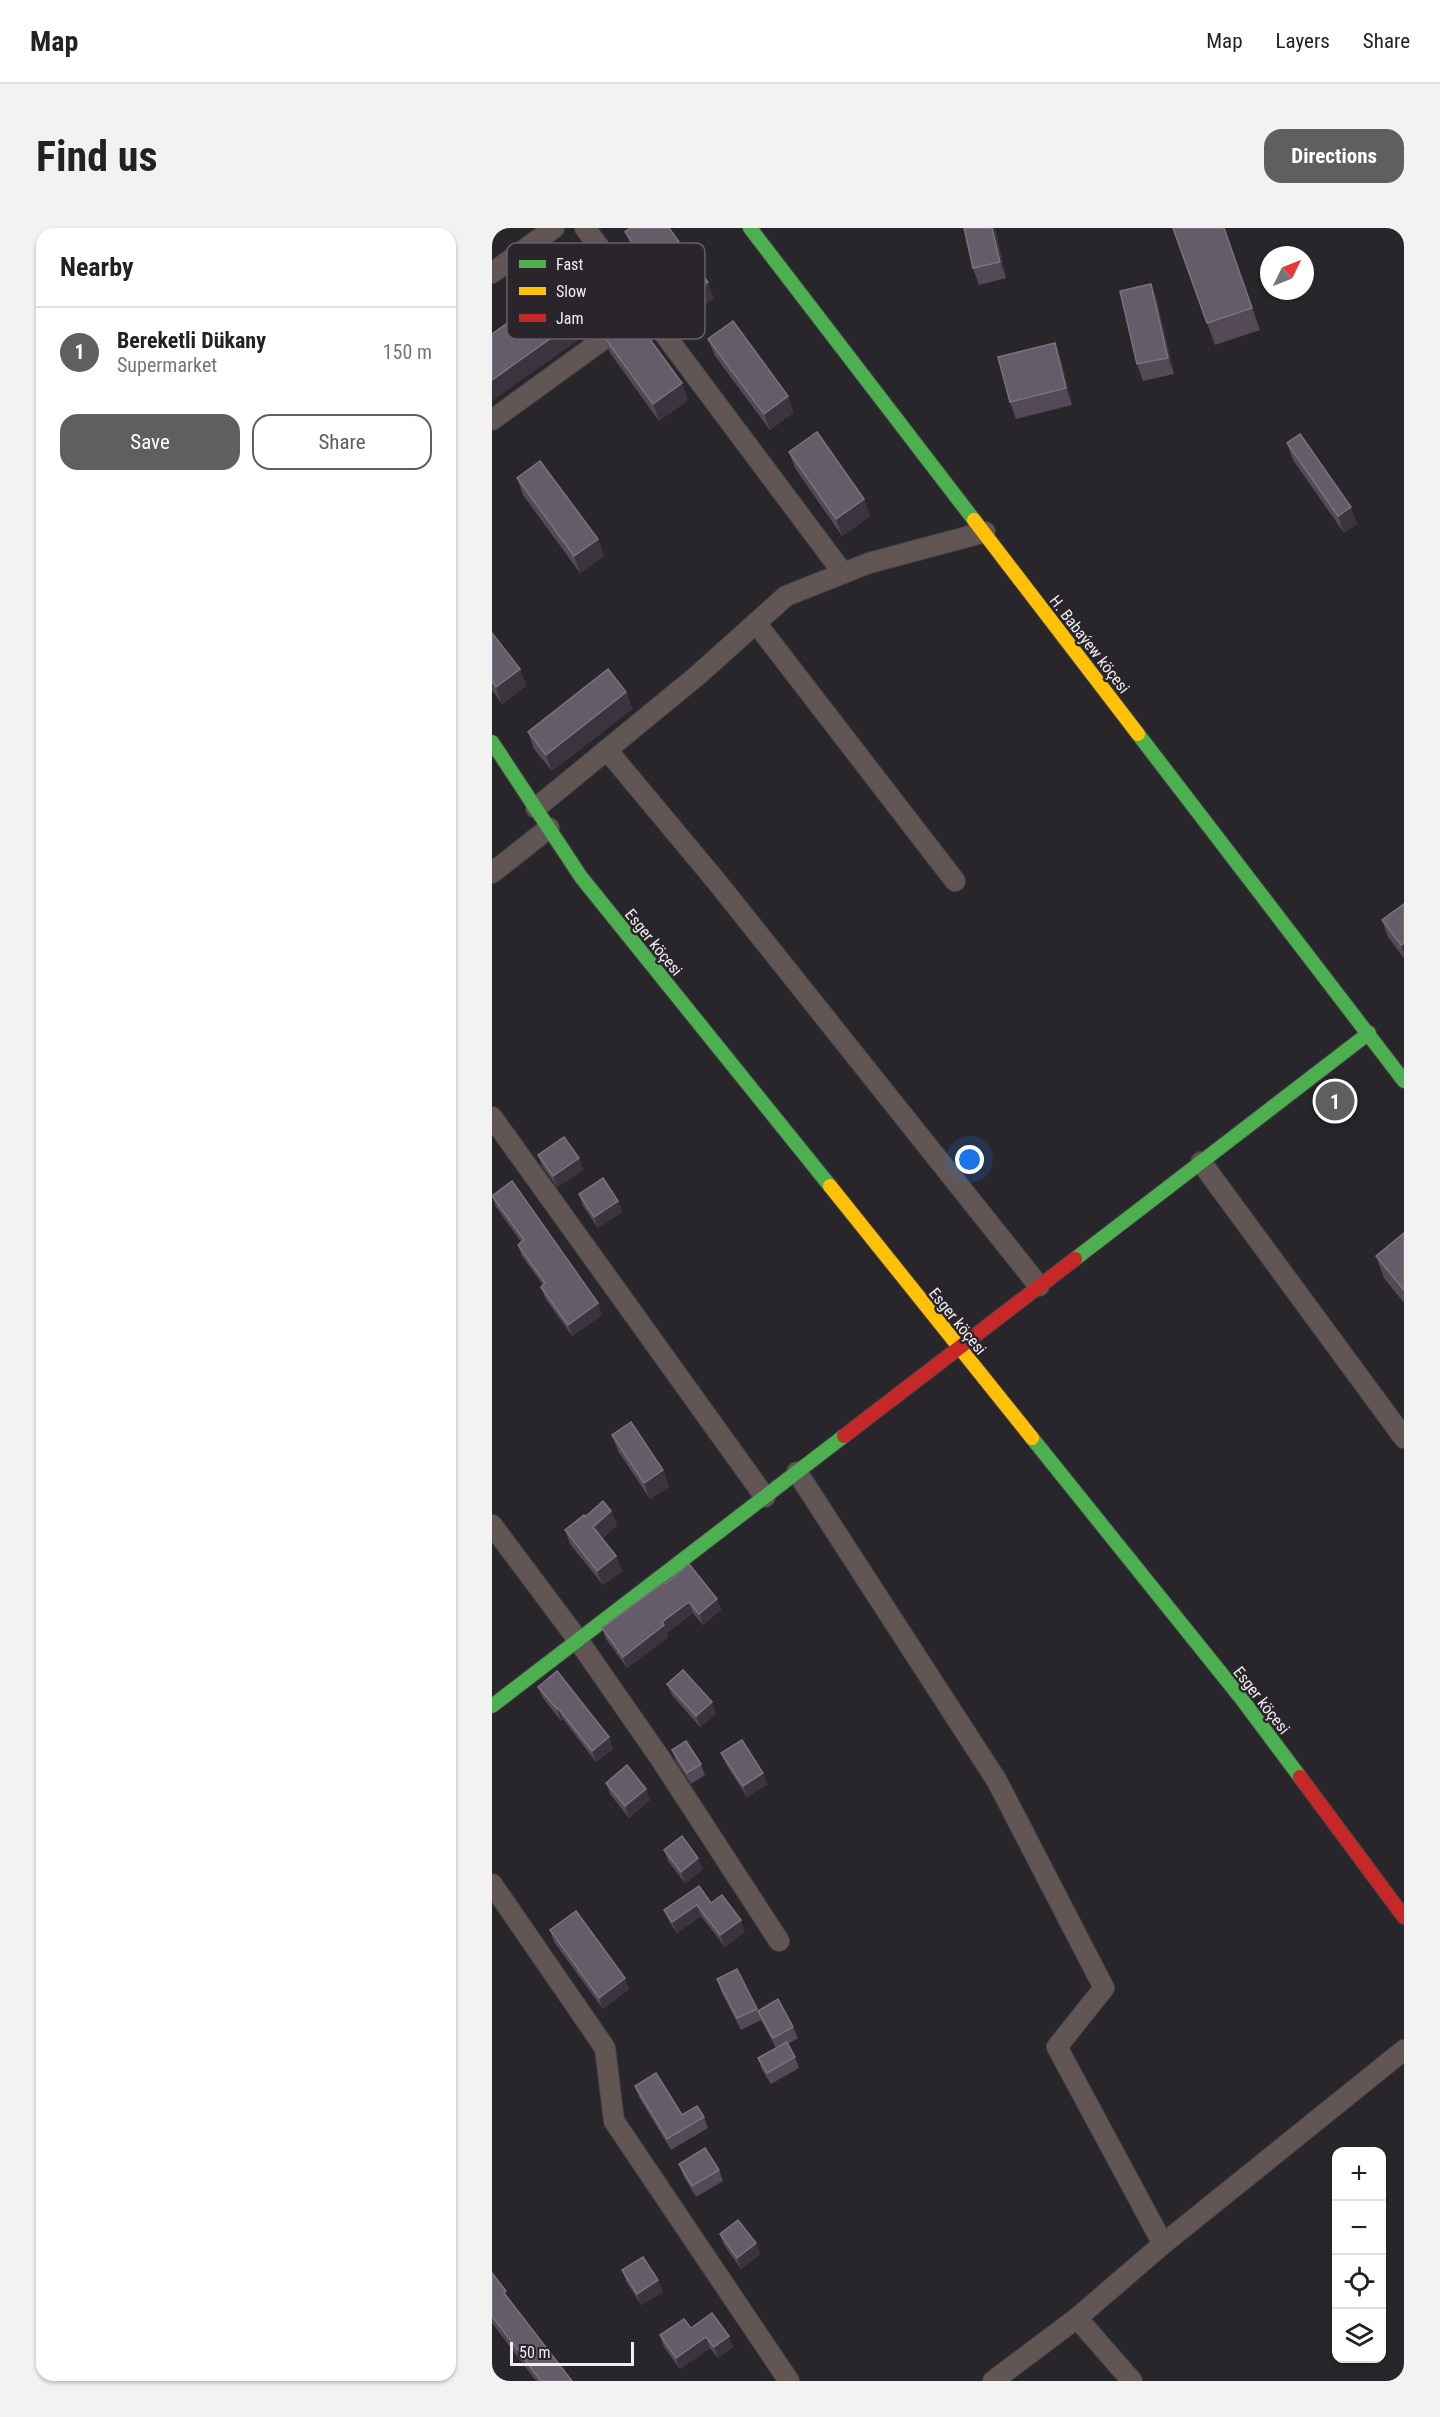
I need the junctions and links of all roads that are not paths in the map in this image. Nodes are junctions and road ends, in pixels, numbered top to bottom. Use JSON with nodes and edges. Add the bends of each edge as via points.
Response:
{"nodes":[{"id":1,"x":554,"y":228,"type":"edge"},
{"id":2,"x":585,"y":228,"type":"edge"},
{"id":3,"x":750,"y":228,"type":"edge"},
{"id":4,"x":533,"y":243,"type":"edge"},
{"id":5,"x":596,"y":243,"type":"edge"},
{"id":6,"x":507,"y":262,"type":"edge"},
{"id":7,"x":492,"y":273,"type":"edge"},
{"id":8,"x":604,"y":339,"type":"edge"},
{"id":9,"x":668,"y":339,"type":"edge"},
{"id":10,"x":492,"y":420,"type":"edge"},
{"id":11,"x":985,"y":532,"type":"junction"},
{"id":12,"x":843,"y":573,"type":"junction"},
{"id":13,"x":756,"y":623,"type":"junction"},
{"id":14,"x":492,"y":742,"type":"edge"},
{"id":15,"x":607,"y":750,"type":"junction"},
{"id":16,"x":536,"y":808,"type":"junction"},
{"id":17,"x":549,"y":828,"type":"junction"},
{"id":18,"x":492,"y":873,"type":"edge"},
{"id":19,"x":955,"y":881,"type":"dead end"},
{"id":20,"x":1369,"y":1033,"type":"junction"},
{"id":21,"x":1404,"y":1081,"type":"edge"},
{"id":22,"x":492,"y":1117,"type":"edge"},
{"id":23,"x":1201,"y":1162,"type":"junction"},
{"id":24,"x":1040,"y":1286,"type":"junction"},
{"id":25,"x":958,"y":1348,"type":"junction"},
{"id":26,"x":1404,"y":1438,"type":"edge"},
{"id":27,"x":797,"y":1472,"type":"junction"},
{"id":28,"x":765,"y":1497,"type":"junction"},
{"id":29,"x":492,"y":1525,"type":"edge"},
{"id":30,"x":578,"y":1640,"type":"junction"},
{"id":31,"x":492,"y":1706,"type":"edge"},
{"id":32,"x":492,"y":1884,"type":"edge"},
{"id":33,"x":1404,"y":1917,"type":"edge"},
{"id":34,"x":779,"y":1941,"type":"dead end"},
{"id":35,"x":1404,"y":2050,"type":"edge"},
{"id":36,"x":1163,"y":2244,"type":"junction"},
{"id":37,"x":1077,"y":2318,"type":"junction"},
{"id":38,"x":789,"y":2381,"type":"edge"},
{"id":39,"x":993,"y":2381,"type":"edge"},
{"id":40,"x":1132,"y":2381,"type":"edge"}],
"edges":[{"from":1,"to":4,"type":"street"},
{"from":2,"to":5,"type":"street"},
{"from":3,"to":11,"type":"street","name":"H. Babaýew köçesi"},
{"from":6,"to":7,"type":"street"},
{"from":8,"to":10,"type":"street"},
{"from":9,"to":12,"type":"street"},
{"from":11,"to":12,"type":"street"},
{"from":11,"to":20,"type":"street","name":"H. Babaýew köçesi"},
{"from":12,"to":13,"type":"street","via":[[786,596]]},
{"from":13,"to":15,"type":"street"},
{"from":13,"to":19,"type":"street"},
{"from":14,"to":16,"type":"street","name":"Esger köçesi"},
{"from":15,"to":16,"type":"street"},
{"from":15,"to":24,"type":"street"},
{"from":16,"to":17,"type":"street","name":"Esger köçesi"},
{"from":17,"to":18,"type":"street"},
{"from":17,"to":25,"type":"street","name":"Esger köçesi","via":[[581,877]]},
{"from":20,"to":21,"type":"street","name":"H. Babaýew köçesi"},
{"from":20,"to":23,"type":"street"},
{"from":22,"to":28,"type":"street"},
{"from":23,"to":24,"type":"street"},
{"from":23,"to":26,"type":"street"},
{"from":24,"to":25,"type":"street"},
{"from":25,"to":27,"type":"street"},
{"from":25,"to":33,"type":"street","name":"Esger köçesi","via":[[1240,1698]]},
{"from":27,"to":28,"type":"street"},
{"from":27,"to":36,"type":"street","via":[[997,1781],[1104,1988],[1057,2047]]},
{"from":28,"to":30,"type":"street"},
{"from":29,"to":30,"type":"street"},
{"from":30,"to":31,"type":"street"},
{"from":30,"to":34,"type":"street"},
{"from":32,"to":38,"type":"street","via":[[605,2048],[614,2121]]},
{"from":35,"to":36,"type":"street"},
{"from":36,"to":37,"type":"street"},
{"from":37,"to":39,"type":"street"},
{"from":37,"to":40,"type":"street"}]}
